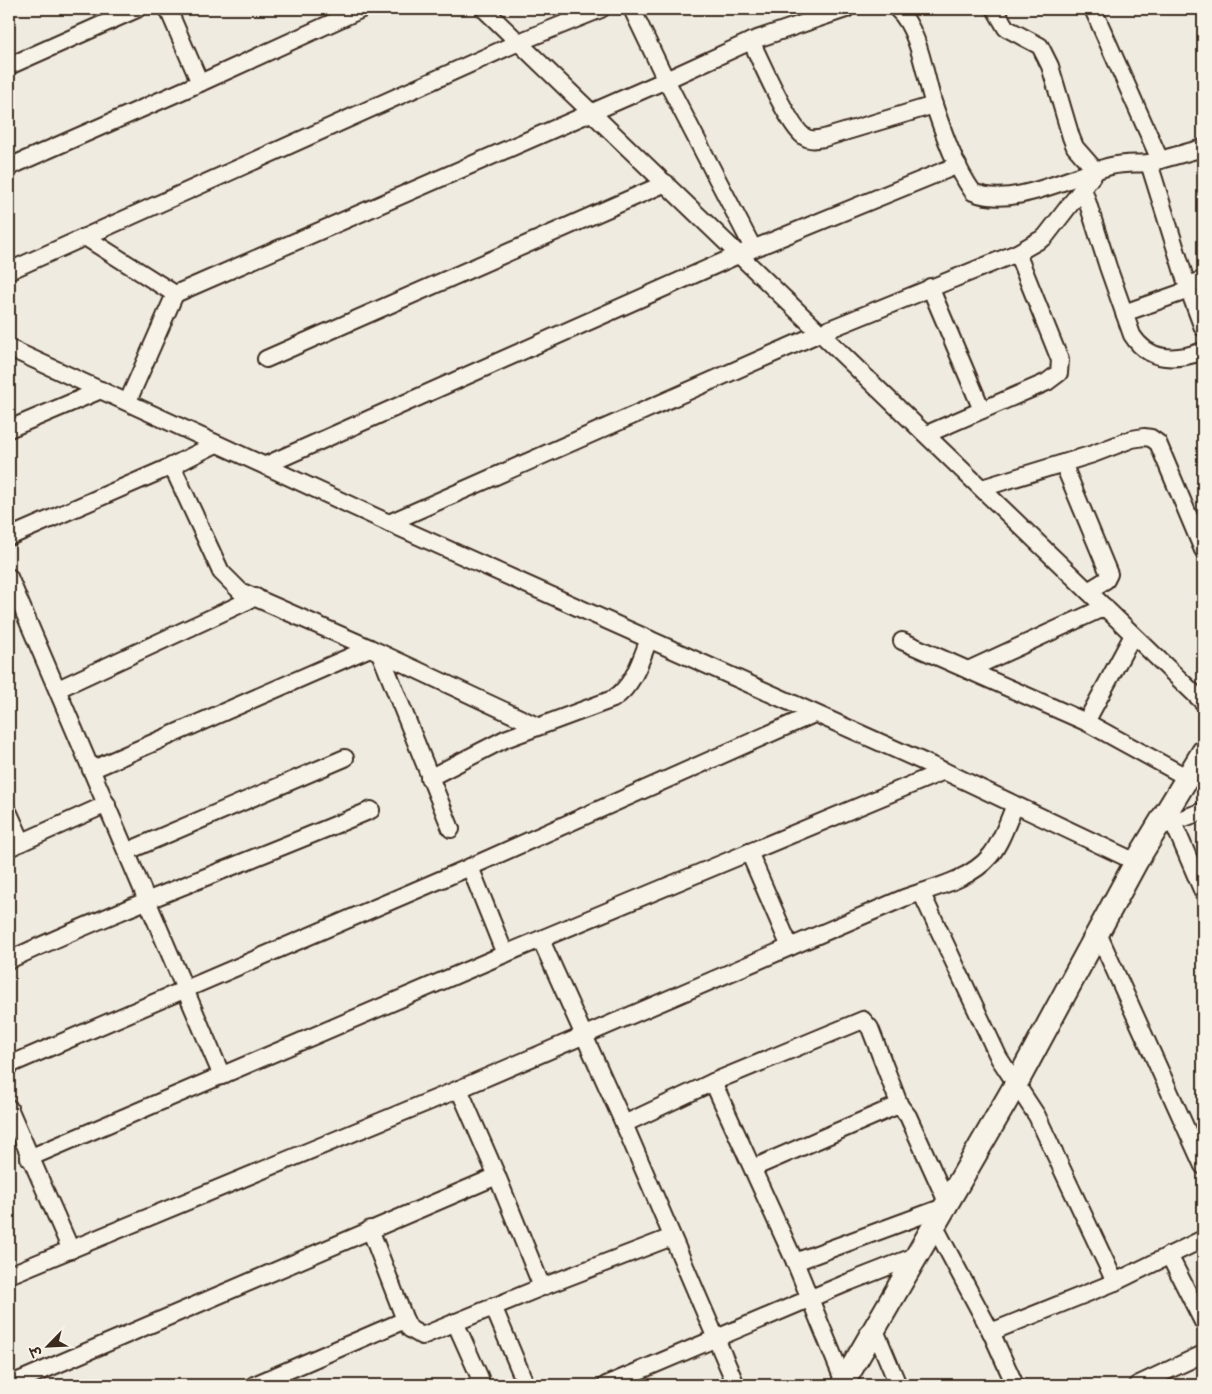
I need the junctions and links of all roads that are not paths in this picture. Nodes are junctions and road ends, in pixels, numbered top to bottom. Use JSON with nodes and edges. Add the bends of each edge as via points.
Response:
{"nodes":[{"id":1,"x":137,"y":9,"type":"edge"},
{"id":2,"x":168,"y":9,"type":"edge"},
{"id":3,"x":362,"y":9,"type":"edge"},
{"id":4,"x":484,"y":9,"type":"edge"},
{"id":5,"x":601,"y":9,"type":"edge"},
{"id":6,"x":632,"y":9,"type":"edge"},
{"id":7,"x":846,"y":9,"type":"edge"},
{"id":8,"x":897,"y":9,"type":"edge"},
{"id":9,"x":995,"y":9,"type":"edge"},
{"id":10,"x":1094,"y":9,"type":"edge"},
{"id":11,"x":752,"y":41,"type":"junction"},
{"id":12,"x":519,"y":42,"type":"junction"},
{"id":13,"x":9,"y":66,"type":"edge"},
{"id":14,"x":666,"y":80,"type":"junction"},
{"id":15,"x":200,"y":83,"type":"junction"},
{"id":16,"x":934,"y":105,"type":"junction"},
{"id":17,"x":593,"y":112,"type":"junction"},
{"id":18,"x":1203,"y":148,"type":"edge"},
{"id":19,"x":1155,"y":162,"type":"junction"},
{"id":20,"x":958,"y":165,"type":"junction"},
{"id":21,"x":9,"y":166,"type":"edge"},
{"id":22,"x":1096,"y":171,"type":"junction"},
{"id":23,"x":666,"y":183,"type":"junction"},
{"id":24,"x":1082,"y":188,"type":"junction"},
{"id":25,"x":85,"y":237,"type":"junction"},
{"id":26,"x":753,"y":248,"type":"junction"},
{"id":27,"x":1018,"y":253,"type":"junction"},
{"id":28,"x":738,"y":255,"type":"junction"},
{"id":29,"x":9,"y":271,"type":"edge"},
{"id":30,"x":1203,"y":280,"type":"edge"},
{"id":31,"x":930,"y":287,"type":"junction"},
{"id":32,"x":1188,"y":288,"type":"junction"},
{"id":33,"x":175,"y":294,"type":"junction"},
{"id":34,"x":1124,"y":313,"type":"junction"},
{"id":35,"x":1203,"y":328,"type":"edge"},
{"id":36,"x":820,"y":333,"type":"junction"},
{"id":37,"x":9,"y":348,"type":"edge"},
{"id":38,"x":1203,"y":351,"type":"edge"},
{"id":39,"x":266,"y":359,"type":"dead end"},
{"id":40,"x":101,"y":390,"type":"junction"},
{"id":41,"x":128,"y":401,"type":"junction"},
{"id":42,"x":982,"y":410,"type":"junction"},
{"id":43,"x":9,"y":429,"type":"edge"},
{"id":44,"x":927,"y":434,"type":"junction"},
{"id":45,"x":216,"y":444,"type":"junction"},
{"id":46,"x":1063,"y":463,"type":"junction"},
{"id":47,"x":266,"y":465,"type":"junction"},
{"id":48,"x":172,"y":466,"type":"junction"},
{"id":49,"x":982,"y":488,"type":"junction"},
{"id":50,"x":389,"y":523,"type":"junction"},
{"id":51,"x":9,"y":537,"type":"edge"},
{"id":52,"x":1203,"y":550,"type":"edge"},
{"id":53,"x":9,"y":577,"type":"edge"},
{"id":54,"x":1088,"y":591,"type":"junction"},
{"id":55,"x":13,"y":595,"type":"edge"},
{"id":56,"x":256,"y":597,"type":"junction"},
{"id":57,"x":1105,"y":607,"type":"junction"},
{"id":58,"x":1133,"y":635,"type":"junction"},
{"id":59,"x":649,"y":639,"type":"junction"},
{"id":60,"x":902,"y":641,"type":"dead end"},
{"id":61,"x":375,"y":651,"type":"junction"},
{"id":62,"x":968,"y":670,"type":"junction"},
{"id":63,"x":58,"y":689,"type":"junction"},
{"id":64,"x":1203,"y":702,"type":"edge"},
{"id":65,"x":814,"y":714,"type":"junction"},
{"id":66,"x":1086,"y":722,"type":"junction"},
{"id":67,"x":537,"y":726,"type":"junction"},
{"id":68,"x":1203,"y":752,"type":"edge"},
{"id":69,"x":345,"y":758,"type":"dead end"},
{"id":70,"x":91,"y":770,"type":"junction"},
{"id":71,"x":944,"y":771,"type":"junction"},
{"id":72,"x":429,"y":778,"type":"junction"},
{"id":73,"x":1188,"y":778,"type":"junction"},
{"id":74,"x":107,"y":804,"type":"junction"},
{"id":75,"x":1015,"y":805,"type":"junction"},
{"id":76,"x":371,"y":810,"type":"dead end"},
{"id":77,"x":1203,"y":811,"type":"edge"},
{"id":78,"x":9,"y":813,"type":"edge"},
{"id":79,"x":1165,"y":826,"type":"junction"},
{"id":80,"x":451,"y":829,"type":"dead end"},
{"id":81,"x":15,"y":845,"type":"edge"},
{"id":82,"x":128,"y":851,"type":"junction"},
{"id":83,"x":749,"y":852,"type":"junction"},
{"id":84,"x":1136,"y":862,"type":"junction"},
{"id":85,"x":470,"y":868,"type":"junction"},
{"id":86,"x":921,"y":892,"type":"junction"},
{"id":87,"x":1203,"y":892,"type":"edge"},
{"id":88,"x":149,"y":901,"type":"junction"},
{"id":89,"x":1097,"y":931,"type":"junction"},
{"id":90,"x":541,"y":940,"type":"junction"},
{"id":91,"x":790,"y":947,"type":"junction"},
{"id":92,"x":505,"y":954,"type":"junction"},
{"id":93,"x":9,"y":960,"type":"edge"},
{"id":94,"x":185,"y":988,"type":"junction"},
{"id":95,"x":582,"y":1035,"type":"junction"},
{"id":96,"x":9,"y":1065,"type":"edge"},
{"id":97,"x":222,"y":1076,"type":"junction"},
{"id":98,"x":713,"y":1082,"type":"junction"},
{"id":99,"x":1016,"y":1084,"type":"junction"},
{"id":100,"x":459,"y":1089,"type":"junction"},
{"id":101,"x":900,"y":1106,"type":"junction"},
{"id":102,"x":9,"y":1108,"type":"edge"},
{"id":103,"x":624,"y":1124,"type":"junction"},
{"id":104,"x":29,"y":1158,"type":"junction"},
{"id":105,"x":1203,"y":1166,"type":"edge"},
{"id":106,"x":753,"y":1168,"type":"junction"},
{"id":107,"x":497,"y":1176,"type":"junction"},
{"id":108,"x":942,"y":1212,"type":"junction"},
{"id":109,"x":370,"y":1229,"type":"junction"},
{"id":110,"x":672,"y":1237,"type":"junction"},
{"id":111,"x":1203,"y":1240,"type":"edge"},
{"id":112,"x":71,"y":1250,"type":"junction"},
{"id":113,"x":918,"y":1255,"type":"junction"},
{"id":114,"x":1170,"y":1255,"type":"junction"},
{"id":115,"x":795,"y":1262,"type":"junction"},
{"id":116,"x":9,"y":1275,"type":"edge"},
{"id":117,"x":1115,"y":1282,"type":"junction"},
{"id":118,"x":542,"y":1287,"type":"junction"},
{"id":119,"x":808,"y":1299,"type":"junction"},
{"id":120,"x":493,"y":1306,"type":"junction"},
{"id":121,"x":405,"y":1320,"type":"junction"},
{"id":122,"x":455,"y":1322,"type":"junction"},
{"id":123,"x":1203,"y":1322,"type":"edge"},
{"id":124,"x":875,"y":1330,"type":"junction"},
{"id":125,"x":991,"y":1332,"type":"junction"},
{"id":126,"x":718,"y":1339,"type":"junction"},
{"id":127,"x":1203,"y":1354,"type":"edge"},
{"id":128,"x":630,"y":1381,"type":"edge"},
{"id":129,"x":843,"y":1384,"type":"edge"},
{"id":130,"x":9,"y":1385,"type":"edge"},
{"id":131,"x":254,"y":1385,"type":"edge"},
{"id":132,"x":476,"y":1385,"type":"edge"},
{"id":133,"x":526,"y":1385,"type":"edge"},
{"id":134,"x":606,"y":1385,"type":"edge"},
{"id":135,"x":736,"y":1385,"type":"edge"},
{"id":136,"x":898,"y":1385,"type":"edge"},
{"id":137,"x":1015,"y":1385,"type":"edge"},
{"id":138,"x":1137,"y":1385,"type":"edge"}],
"edges":[{"from":1,"to":13,"type":"street"},
{"from":2,"to":15,"type":"street"},
{"from":3,"to":15,"type":"street"},
{"from":4,"to":12,"type":"street"},
{"from":5,"to":12,"type":"street"},
{"from":6,"to":14,"type":"street"},
{"from":7,"to":11,"type":"street"},
{"from":8,"to":16,"type":"street","via":[[912,31]]},
{"from":9,"to":22,"type":"street","via":[[1006,28],[1040,46],[1050,66],[1073,142]]},
{"from":10,"to":19,"type":"street"},
{"from":11,"to":14,"type":"street"},
{"from":11,"to":16,"type":"street","via":[[791,121],[805,137],[814,140],[824,138]]},
{"from":12,"to":17,"type":"street"},
{"from":12,"to":25,"type":"street"},
{"from":14,"to":17,"type":"street"},
{"from":14,"to":26,"type":"street"},
{"from":15,"to":21,"type":"street"},
{"from":16,"to":20,"type":"street"},
{"from":17,"to":23,"type":"street"},
{"from":17,"to":33,"type":"street"},
{"from":18,"to":19,"type":"street"},
{"from":19,"to":22,"type":"street"},
{"from":19,"to":32,"type":"street"},
{"from":20,"to":22,"type":"street","via":[[973,192],[997,199]]},
{"from":20,"to":26,"type":"street"},
{"from":22,"to":24,"type":"street"},
{"from":23,"to":28,"type":"street"},
{"from":23,"to":39,"type":"street"},
{"from":24,"to":27,"type":"street","via":[[1045,237]]},
{"from":24,"to":34,"type":"street"},
{"from":25,"to":29,"type":"street"},
{"from":25,"to":33,"type":"street"},
{"from":26,"to":28,"type":"street"},
{"from":27,"to":31,"type":"street"},
{"from":27,"to":42,"type":"street","via":[[1061,368],[1054,378]]},
{"from":28,"to":36,"type":"street"},
{"from":28,"to":47,"type":"street"},
{"from":30,"to":32,"type":"street"},
{"from":31,"to":36,"type":"street"},
{"from":31,"to":42,"type":"street"},
{"from":32,"to":34,"type":"street"},
{"from":32,"to":35,"type":"street"},
{"from":33,"to":41,"type":"street"},
{"from":34,"to":38,"type":"street","via":[[1138,343],[1160,357],[1180,358]]},
{"from":36,"to":44,"type":"street"},
{"from":36,"to":50,"type":"street"},
{"from":37,"to":40,"type":"street"},
{"from":40,"to":41,"type":"street"},
{"from":40,"to":43,"type":"street"},
{"from":41,"to":45,"type":"street"},
{"from":42,"to":44,"type":"street"},
{"from":44,"to":49,"type":"street"},
{"from":45,"to":47,"type":"street"},
{"from":45,"to":48,"type":"street"},
{"from":46,"to":49,"type":"street"},
{"from":46,"to":52,"type":"street","via":[[1132,439],[1151,438],[1158,443]]},
{"from":46,"to":54,"type":"street","via":[[1109,574],[1106,580]]},
{"from":47,"to":50,"type":"street"},
{"from":48,"to":51,"type":"street"},
{"from":48,"to":56,"type":"street","via":[[221,572],[230,584]]},
{"from":49,"to":54,"type":"street"},
{"from":50,"to":59,"type":"street"},
{"from":53,"to":55,"type":"street"},
{"from":54,"to":57,"type":"street"},
{"from":55,"to":63,"type":"street"},
{"from":56,"to":61,"type":"street"},
{"from":56,"to":63,"type":"street"},
{"from":57,"to":58,"type":"street"},
{"from":57,"to":62,"type":"street"},
{"from":58,"to":64,"type":"street"},
{"from":58,"to":66,"type":"street"},
{"from":59,"to":65,"type":"street"},
{"from":59,"to":67,"type":"street","via":[[633,679],[624,691],[613,699]]},
{"from":60,"to":62,"type":"street"},
{"from":61,"to":67,"type":"street"},
{"from":61,"to":70,"type":"street"},
{"from":61,"to":72,"type":"street"},
{"from":62,"to":66,"type":"street"},
{"from":63,"to":70,"type":"street"},
{"from":65,"to":71,"type":"street"},
{"from":65,"to":85,"type":"street"},
{"from":66,"to":73,"type":"street"},
{"from":67,"to":72,"type":"street"},
{"from":68,"to":73,"type":"street"},
{"from":69,"to":82,"type":"street"},
{"from":70,"to":74,"type":"street"},
{"from":71,"to":75,"type":"street"},
{"from":71,"to":83,"type":"street"},
{"from":72,"to":80,"type":"street"},
{"from":73,"to":79,"type":"street"},
{"from":74,"to":81,"type":"street"},
{"from":74,"to":82,"type":"street"},
{"from":75,"to":84,"type":"street"},
{"from":75,"to":86,"type":"street","via":[[991,855],[980,866],[966,875]]},
{"from":76,"to":88,"type":"street"},
{"from":77,"to":79,"type":"street"},
{"from":78,"to":81,"type":"street"},
{"from":79,"to":84,"type":"street"},
{"from":79,"to":87,"type":"street"},
{"from":82,"to":88,"type":"street"},
{"from":83,"to":90,"type":"street"},
{"from":83,"to":91,"type":"street"},
{"from":84,"to":89,"type":"street"},
{"from":85,"to":92,"type":"street"},
{"from":85,"to":94,"type":"street"},
{"from":86,"to":91,"type":"street"},
{"from":86,"to":99,"type":"street","via":[[999,1058]]},
{"from":88,"to":93,"type":"street","via":[[87,924]]},
{"from":88,"to":94,"type":"street"},
{"from":89,"to":99,"type":"street"},
{"from":89,"to":105,"type":"street"},
{"from":90,"to":92,"type":"street"},
{"from":90,"to":95,"type":"street"},
{"from":91,"to":95,"type":"street"},
{"from":92,"to":97,"type":"street"},
{"from":94,"to":96,"type":"street"},
{"from":94,"to":97,"type":"street"},
{"from":95,"to":100,"type":"street"},
{"from":95,"to":103,"type":"street"},
{"from":97,"to":104,"type":"street"},
{"from":98,"to":101,"type":"street","via":[[862,1020],[870,1028]]},
{"from":98,"to":103,"type":"street"},
{"from":98,"to":106,"type":"street"},
{"from":99,"to":108,"type":"street"},
{"from":99,"to":117,"type":"street","via":[[1037,1116]]},
{"from":100,"to":107,"type":"street"},
{"from":100,"to":112,"type":"street"},
{"from":101,"to":106,"type":"street"},
{"from":101,"to":108,"type":"street","via":[[908,1116]]},
{"from":102,"to":104,"type":"street"},
{"from":103,"to":110,"type":"street"},
{"from":104,"to":112,"type":"street"},
{"from":106,"to":115,"type":"street"},
{"from":107,"to":109,"type":"street"},
{"from":107,"to":118,"type":"street"},
{"from":108,"to":113,"type":"street"},
{"from":108,"to":115,"type":"street"},
{"from":108,"to":125,"type":"street"},
{"from":109,"to":121,"type":"street"},
{"from":109,"to":130,"type":"street"},
{"from":110,"to":118,"type":"street"},
{"from":110,"to":126,"type":"street"},
{"from":111,"to":114,"type":"street"},
{"from":112,"to":116,"type":"street"},
{"from":113,"to":119,"type":"street"},
{"from":113,"to":124,"type":"street"},
{"from":114,"to":117,"type":"street"},
{"from":114,"to":123,"type":"street"},
{"from":115,"to":119,"type":"street"},
{"from":117,"to":125,"type":"street"},
{"from":118,"to":120,"type":"street"},
{"from":119,"to":126,"type":"street"},
{"from":119,"to":129,"type":"street"},
{"from":120,"to":122,"type":"street"},
{"from":120,"to":133,"type":"street"},
{"from":121,"to":122,"type":"street","via":[[410,1329],[422,1336]]},
{"from":121,"to":131,"type":"street"},
{"from":122,"to":132,"type":"street","via":[[480,1378]]},
{"from":124,"to":129,"type":"street"},
{"from":124,"to":136,"type":"street"},
{"from":125,"to":137,"type":"street"},
{"from":126,"to":128,"type":"street"},
{"from":126,"to":135,"type":"street"},
{"from":127,"to":138,"type":"street"},
{"from":128,"to":134,"type":"street"}]}
